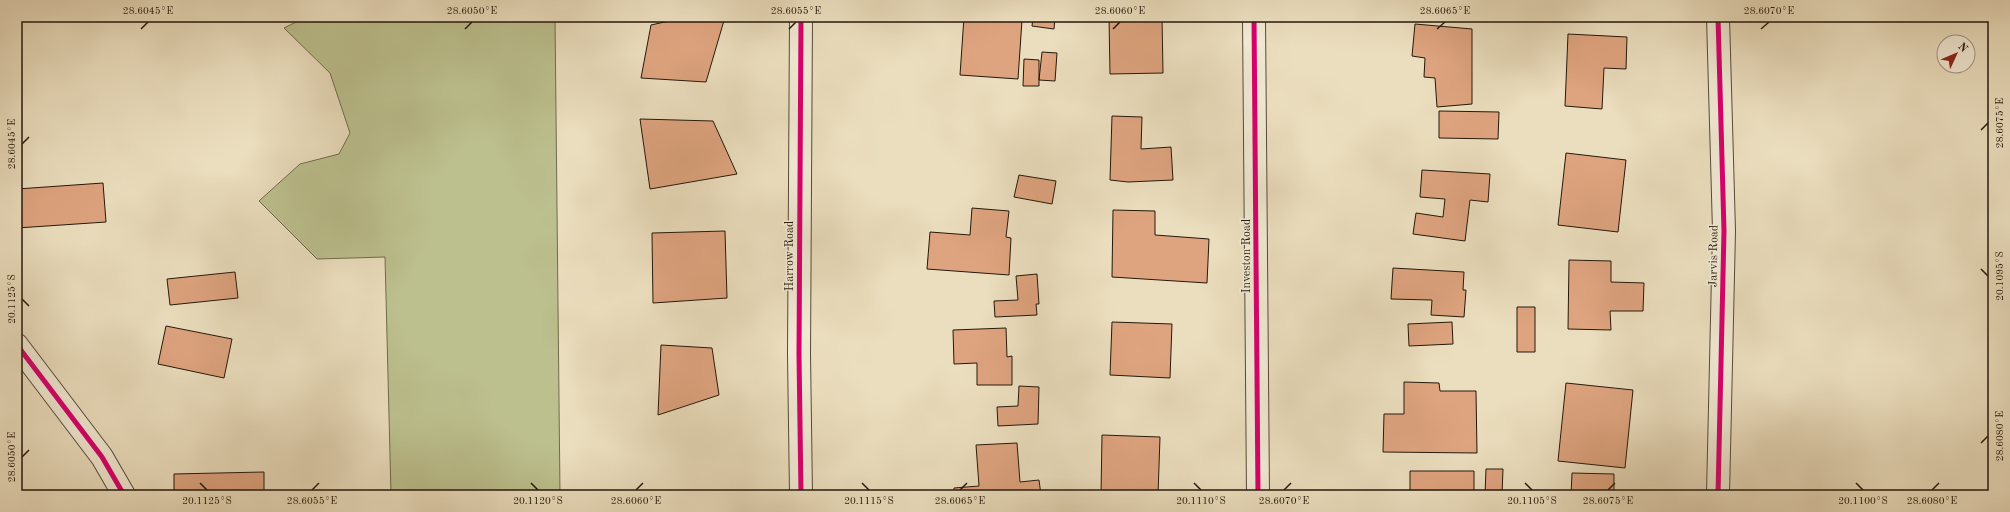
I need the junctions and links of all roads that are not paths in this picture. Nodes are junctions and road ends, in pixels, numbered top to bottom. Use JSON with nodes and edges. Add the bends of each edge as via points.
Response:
{"nodes":[{"id":1,"x":801,"y":17,"type":"edge"},
{"id":2,"x":1254,"y":17,"type":"edge"},
{"id":3,"x":1718,"y":17,"type":"edge"},
{"id":4,"x":17,"y":345,"type":"edge"},
{"id":5,"x":124,"y":495,"type":"edge"},
{"id":6,"x":801,"y":495,"type":"edge"},
{"id":7,"x":1258,"y":495,"type":"edge"},
{"id":8,"x":1718,"y":495,"type":"edge"}],
"edges":[{"from":1,"to":6,"type":"street","name":"Harrow Road"},
{"from":2,"to":7,"type":"street","name":"Investon Road"},
{"from":3,"to":8,"type":"street","name":"Jarvis Road","via":[[1724,231]]},
{"from":4,"to":5,"type":"street","via":[[102,457]]}]}
